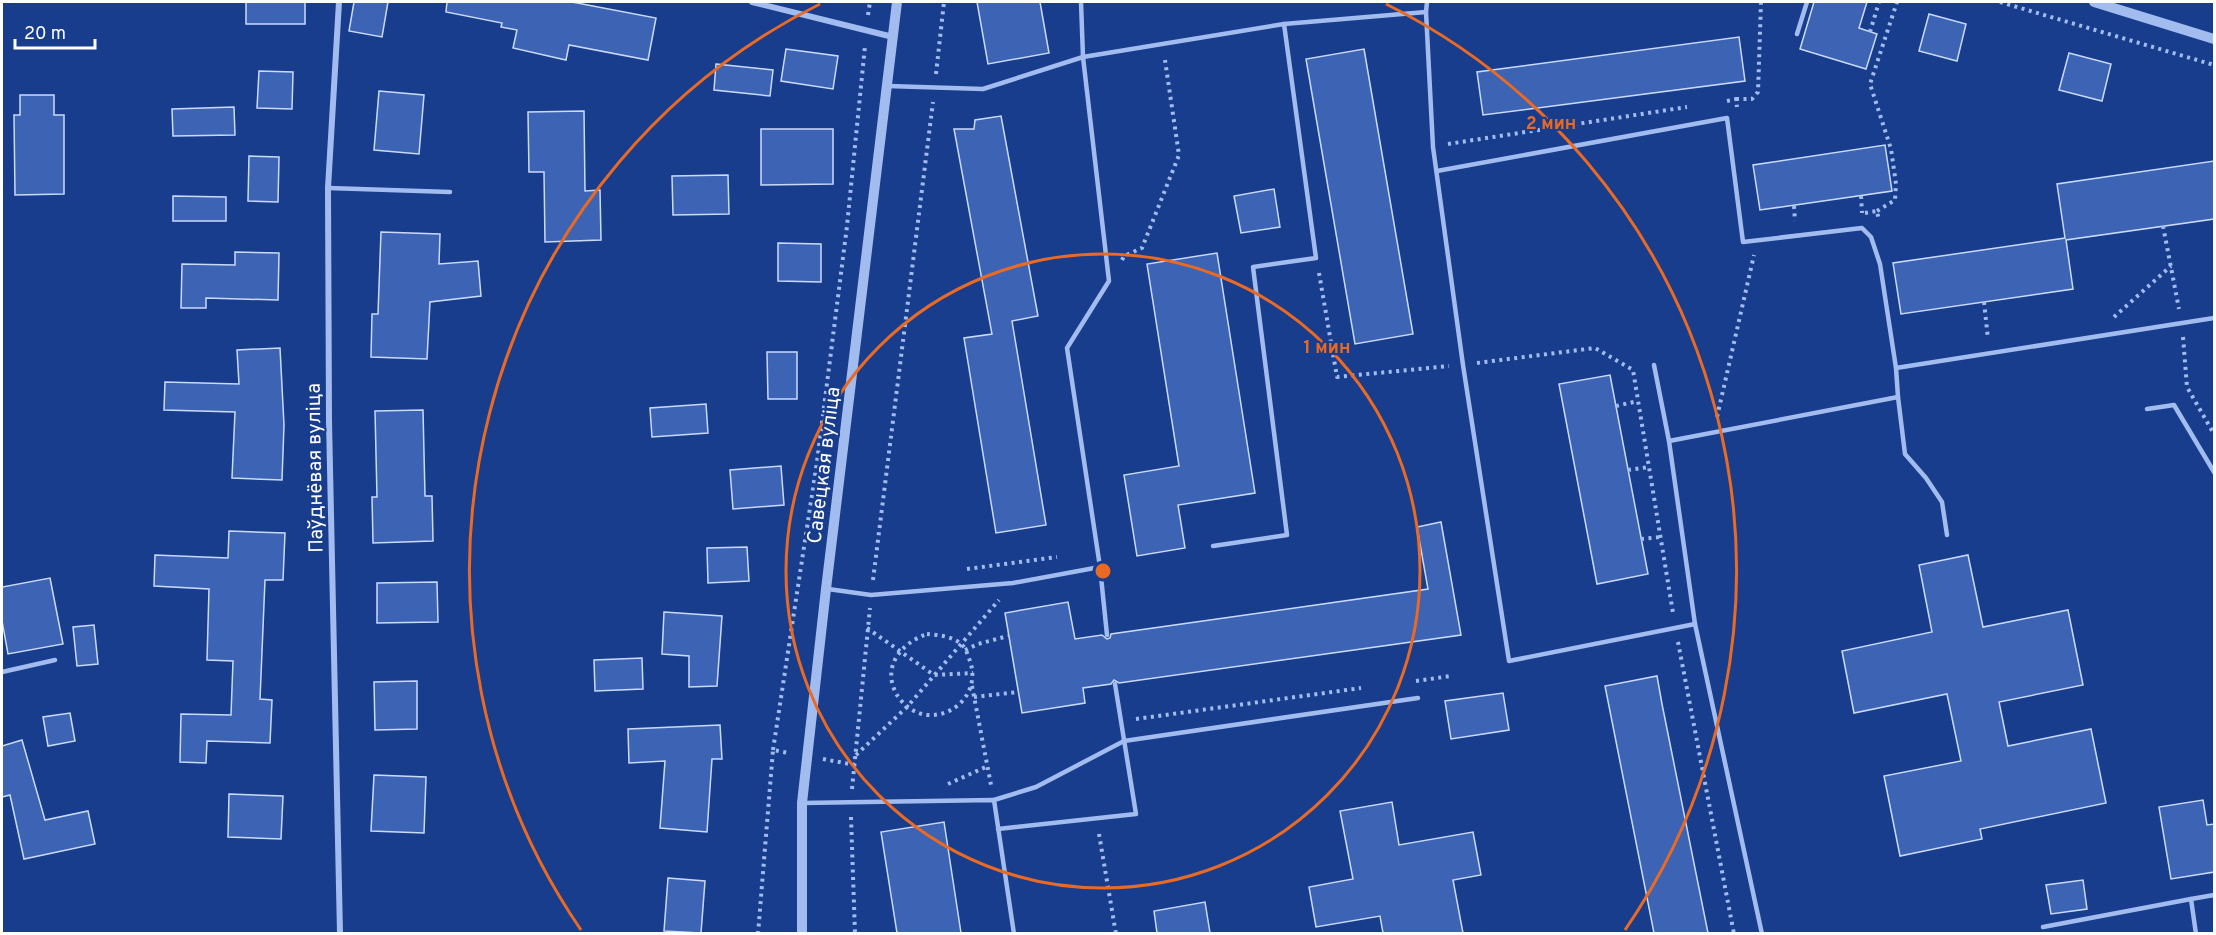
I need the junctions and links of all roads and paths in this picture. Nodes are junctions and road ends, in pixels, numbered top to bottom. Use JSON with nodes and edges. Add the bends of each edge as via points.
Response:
{"nodes":[{"id":1,"x":339,"y":2,"type":"edge"},
{"id":2,"x":752,"y":2,"type":"edge"},
{"id":3,"x":870,"y":2,"type":"edge"},
{"id":4,"x":897,"y":2,"type":"edge"},
{"id":5,"x":944,"y":2,"type":"edge"},
{"id":6,"x":1081,"y":2,"type":"edge"},
{"id":7,"x":1427,"y":2,"type":"edge"},
{"id":8,"x":1761,"y":2,"type":"edge"},
{"id":9,"x":1808,"y":2,"type":"edge"},
{"id":10,"x":1879,"y":2,"type":"edge"},
{"id":11,"x":1897,"y":2,"type":"edge"},
{"id":12,"x":2000,"y":2,"type":"edge"},
{"id":13,"x":2094,"y":2,"type":"edge"},
{"id":14,"x":1426,"y":12,"type":"junction"},
{"id":15,"x":1284,"y":24,"type":"junction"},
{"id":16,"x":867,"y":30,"type":"junction"},
{"id":17,"x":1870,"y":32,"type":"dead end"},
{"id":18,"x":1797,"y":34,"type":"dead end"},
{"id":19,"x":893,"y":37,"type":"junction"},
{"id":20,"x":2214,"y":39,"type":"edge"},
{"id":21,"x":1163,"y":44,"type":"junction"},
{"id":22,"x":1083,"y":57,"type":"junction"},
{"id":23,"x":2214,"y":65,"type":"edge"},
{"id":24,"x":888,"y":86,"type":"junction"},
{"id":25,"x":935,"y":87,"type":"junction"},
{"id":26,"x":1736,"y":99,"type":"dead end"},
{"id":27,"x":1437,"y":171,"type":"junction"},
{"id":28,"x":328,"y":188,"type":"junction"},
{"id":29,"x":450,"y":192,"type":"dead end"},
{"id":30,"x":1861,"y":196,"type":"dead end"},
{"id":31,"x":1794,"y":206,"type":"dead end"},
{"id":32,"x":1877,"y":211,"type":"dead end"},
{"id":33,"x":1862,"y":213,"type":"dead end"},
{"id":34,"x":1794,"y":221,"type":"dead end"},
{"id":35,"x":1758,"y":240,"type":"junction"},
{"id":36,"x":1316,"y":258,"type":"junction"},
{"id":37,"x":2172,"y":265,"type":"dead end"},
{"id":38,"x":1109,"y":281,"type":"junction"},
{"id":39,"x":1984,"y":302,"type":"dead end"},
{"id":40,"x":2214,"y":318,"type":"edge"},
{"id":41,"x":2107,"y":322,"type":"dead end"},
{"id":42,"x":1988,"y":339,"type":"dead end"},
{"id":43,"x":1462,"y":365,"type":"junction"},
{"id":44,"x":1654,"y":365,"type":"dead end"},
{"id":45,"x":1896,"y":368,"type":"junction"},
{"id":46,"x":1898,"y":397,"type":"junction"},
{"id":47,"x":1638,"y":401,"type":"junction"},
{"id":48,"x":1616,"y":406,"type":"dead end"},
{"id":49,"x":2146,"y":409,"type":"dead end"},
{"id":50,"x":1713,"y":433,"type":"junction"},
{"id":51,"x":1669,"y":441,"type":"junction"},
{"id":52,"x":1649,"y":466,"type":"junction"},
{"id":53,"x":1628,"y":470,"type":"dead end"},
{"id":54,"x":2214,"y":472,"type":"edge"},
{"id":55,"x":1947,"y":535,"type":"dead end"},
{"id":56,"x":1660,"y":537,"type":"junction"},
{"id":57,"x":1641,"y":539,"type":"dead end"},
{"id":58,"x":1213,"y":546,"type":"dead end"},
{"id":59,"x":1064,"y":555,"type":"dead end"},
{"id":60,"x":1032,"y":561,"type":"junction"},
{"id":61,"x":1100,"y":567,"type":"junction"},
{"id":62,"x":961,"y":570,"type":"dead end"},
{"id":63,"x":873,"y":577,"type":"junction"},
{"id":64,"x":884,"y":577,"type":"dead end"},
{"id":65,"x":1013,"y":584,"type":"junction"},
{"id":66,"x":826,"y":589,"type":"junction"},
{"id":67,"x":871,"y":595,"type":"junction"},
{"id":68,"x":1695,"y":624,"type":"junction"},
{"id":69,"x":867,"y":628,"type":"junction"},
{"id":70,"x":1676,"y":628,"type":"junction"},
{"id":71,"x":1107,"y":635,"type":"dead end"},
{"id":72,"x":1008,"y":636,"type":"dead end"},
{"id":73,"x":961,"y":644,"type":"junction"},
{"id":74,"x":965,"y":650,"type":"junction"},
{"id":75,"x":899,"y":651,"type":"junction"},
{"id":76,"x":54,"y":660,"type":"dead end"},
{"id":77,"x":2,"y":672,"type":"edge"},
{"id":78,"x":973,"y":673,"type":"junction"},
{"id":79,"x":934,"y":675,"type":"junction"},
{"id":80,"x":1451,"y":676,"type":"dead end"},
{"id":81,"x":1415,"y":681,"type":"dead end"},
{"id":82,"x":1115,"y":684,"type":"dead end"},
{"id":83,"x":972,"y":686,"type":"junction"},
{"id":84,"x":1368,"y":687,"type":"dead end"},
{"id":85,"x":1018,"y":692,"type":"dead end"},
{"id":86,"x":974,"y":696,"type":"junction"},
{"id":87,"x":1418,"y":698,"type":"dead end"},
{"id":88,"x":907,"y":707,"type":"junction"},
{"id":89,"x":1121,"y":721,"type":"junction"},
{"id":90,"x":1124,"y":741,"type":"junction"},
{"id":91,"x":773,"y":750,"type":"junction"},
{"id":92,"x":807,"y":755,"type":"junction"},
{"id":93,"x":855,"y":755,"type":"junction"},
{"id":94,"x":855,"y":765,"type":"junction"},
{"id":95,"x":988,"y":766,"type":"junction"},
{"id":96,"x":852,"y":786,"type":"junction"},
{"id":97,"x":864,"y":786,"type":"dead end"},
{"id":98,"x":943,"y":787,"type":"dead end"},
{"id":99,"x":994,"y":800,"type":"junction"},
{"id":100,"x":802,"y":803,"type":"junction"},
{"id":101,"x":851,"y":803,"type":"junction"},
{"id":102,"x":1096,"y":818,"type":"junction"},
{"id":103,"x":998,"y":829,"type":"junction"},
{"id":104,"x":2214,"y":895,"type":"edge"},
{"id":105,"x":2191,"y":899,"type":"junction"},
{"id":106,"x":2043,"y":927,"type":"dead end"},
{"id":107,"x":340,"y":933,"type":"edge"},
{"id":108,"x":758,"y":933,"type":"edge"},
{"id":109,"x":802,"y":933,"type":"edge"},
{"id":110,"x":855,"y":933,"type":"edge"},
{"id":111,"x":1014,"y":933,"type":"edge"},
{"id":112,"x":1116,"y":933,"type":"edge"},
{"id":113,"x":1734,"y":933,"type":"edge"},
{"id":114,"x":1762,"y":933,"type":"edge"},
{"id":115,"x":2196,"y":933,"type":"edge"}],
"edges":[{"from":1,"to":28,"type":"street","name":"Паўднёвая вуліца"},
{"from":2,"to":16,"type":"street"},
{"from":3,"to":16,"type":"path"},
{"from":4,"to":19,"type":"street","name":"Савецкая вуліца"},
{"from":5,"to":25,"type":"path"},
{"from":6,"to":22,"type":"lane"},
{"from":7,"to":14,"type":"lane"},
{"from":8,"to":26,"type":"path","via":[[1758,92],[1752,99]]},
{"from":9,"to":18,"type":"lane"},
{"from":10,"to":17,"type":"path"},
{"from":11,"to":32,"type":"path","via":[[1870,84],[1892,149],[1896,184],[1895,200]]},
{"from":12,"to":23,"type":"path"},
{"from":13,"to":20,"type":"street"},
{"from":14,"to":15,"type":"lane"},
{"from":14,"to":27,"type":"lane"},
{"from":15,"to":21,"type":"lane"},
{"from":15,"to":36,"type":"lane"},
{"from":16,"to":19,"type":"street"},
{"from":16,"to":91,"type":"path","via":[[817,462]]},
{"from":19,"to":24,"type":"street","name":"Савецкая вуліца"},
{"from":21,"to":22,"type":"lane"},
{"from":21,"to":38,"type":"path","via":[[1179,155],[1142,248],[1124,256]]},
{"from":22,"to":25,"type":"lane","via":[[983,89]]},
{"from":22,"to":38,"type":"lane"},
{"from":24,"to":25,"type":"lane"},
{"from":24,"to":66,"type":"street","name":"Савецкая вуліца"},
{"from":25,"to":63,"type":"path"},
{"from":27,"to":35,"type":"lane","via":[[1727,118],[1743,242]]},
{"from":27,"to":43,"type":"lane"},
{"from":28,"to":29,"type":"lane"},
{"from":28,"to":107,"type":"street","name":"Паўднёвая вуліца"},
{"from":30,"to":33,"type":"path"},
{"from":31,"to":34,"type":"path"},
{"from":35,"to":45,"type":"lane","via":[[1862,228],[1871,237],[1880,264]]},
{"from":35,"to":50,"type":"path"},
{"from":36,"to":43,"type":"path","via":[[1337,377]]},
{"from":36,"to":58,"type":"lane","via":[[1253,267],[1287,535]]},
{"from":37,"to":41,"type":"path"},
{"from":38,"to":61,"type":"lane","via":[[1068,348]]},
{"from":39,"to":42,"type":"path"},
{"from":40,"to":45,"type":"lane"},
{"from":43,"to":47,"type":"path","via":[[1595,348],[1632,370]]},
{"from":43,"to":70,"type":"lane","via":[[1509,661]]},
{"from":44,"to":51,"type":"lane"},
{"from":45,"to":46,"type":"lane"},
{"from":46,"to":50,"type":"lane"},
{"from":46,"to":55,"type":"lane","via":[[1905,454],[1942,502]]},
{"from":47,"to":48,"type":"path"},
{"from":47,"to":52,"type":"path"},
{"from":49,"to":54,"type":"lane","via":[[2174,405]]},
{"from":50,"to":51,"type":"lane"},
{"from":51,"to":68,"type":"lane"},
{"from":52,"to":53,"type":"path"},
{"from":52,"to":56,"type":"path"},
{"from":56,"to":57,"type":"path"},
{"from":56,"to":70,"type":"path"},
{"from":59,"to":60,"type":"path"},
{"from":60,"to":62,"type":"path"},
{"from":60,"to":65,"type":"path"},
{"from":61,"to":65,"type":"lane"},
{"from":61,"to":71,"type":"lane"},
{"from":63,"to":64,"type":"path"},
{"from":63,"to":67,"type":"path"},
{"from":65,"to":67,"type":"lane"},
{"from":65,"to":73,"type":"path"},
{"from":66,"to":67,"type":"lane"},
{"from":66,"to":92,"type":"street","name":"Савецкая вуліца"},
{"from":67,"to":69,"type":"path"},
{"from":68,"to":70,"type":"lane"},
{"from":68,"to":114,"type":"lane"},
{"from":69,"to":75,"type":"path"},
{"from":69,"to":93,"type":"path"},
{"from":70,"to":113,"type":"path"},
{"from":72,"to":74,"type":"path"},
{"from":73,"to":74,"type":"path"},
{"from":73,"to":75,"type":"path","via":[[943,635],[927,634],[911,640]]},
{"from":73,"to":79,"type":"path"},
{"from":74,"to":78,"type":"path"},
{"from":75,"to":79,"type":"path"},
{"from":75,"to":88,"type":"path","via":[[892,680]]},
{"from":76,"to":77,"type":"lane"},
{"from":78,"to":79,"type":"path"},
{"from":78,"to":83,"type":"path"},
{"from":79,"to":88,"type":"path"},
{"from":80,"to":81,"type":"path"},
{"from":82,"to":89,"type":"lane"},
{"from":83,"to":86,"type":"path"},
{"from":83,"to":88,"type":"path","via":[[965,700],[945,713],[921,714]]},
{"from":84,"to":89,"type":"path"},
{"from":85,"to":86,"type":"path"},
{"from":86,"to":95,"type":"path"},
{"from":87,"to":90,"type":"lane"},
{"from":88,"to":93,"type":"path"},
{"from":89,"to":90,"type":"lane"},
{"from":90,"to":99,"type":"lane","via":[[1036,787]]},
{"from":90,"to":102,"type":"lane","via":[[1136,814]]},
{"from":91,"to":92,"type":"path"},
{"from":91,"to":108,"type":"path"},
{"from":92,"to":94,"type":"path"},
{"from":92,"to":100,"type":"street","name":"Савецкая вуліца"},
{"from":93,"to":94,"type":"path"},
{"from":94,"to":96,"type":"path"},
{"from":95,"to":98,"type":"path"},
{"from":95,"to":99,"type":"path"},
{"from":96,"to":97,"type":"path"},
{"from":96,"to":101,"type":"path"},
{"from":99,"to":101,"type":"lane"},
{"from":99,"to":103,"type":"lane"},
{"from":100,"to":101,"type":"lane"},
{"from":100,"to":109,"type":"street","name":"Савецкая вуліца"},
{"from":101,"to":110,"type":"path"},
{"from":102,"to":103,"type":"lane"},
{"from":102,"to":112,"type":"path"},
{"from":103,"to":111,"type":"lane"},
{"from":104,"to":105,"type":"lane"},
{"from":105,"to":106,"type":"lane"},
{"from":105,"to":115,"type":"lane"}]}
